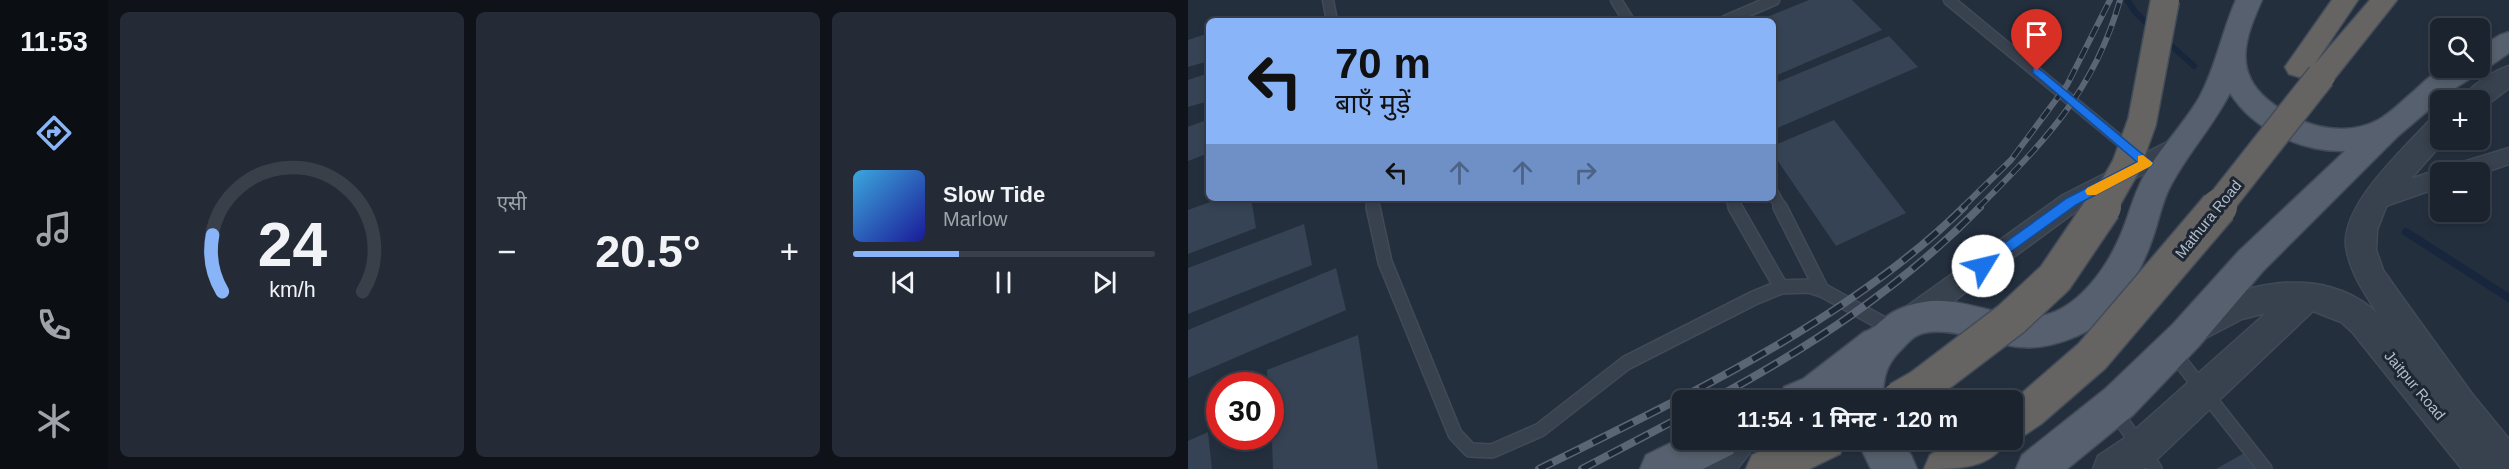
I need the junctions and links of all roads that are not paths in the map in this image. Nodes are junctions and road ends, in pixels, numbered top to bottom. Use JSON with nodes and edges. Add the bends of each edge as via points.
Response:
{"nodes":[{"id":1,"x":1328,"y":0,"type":"edge"},
{"id":2,"x":1616,"y":0,"type":"edge"},
{"id":3,"x":1774,"y":0,"type":"edge"},
{"id":4,"x":1949,"y":0,"type":"edge"},
{"id":5,"x":2165,"y":0,"type":"edge"},
{"id":6,"x":2346,"y":0,"type":"edge"},
{"id":7,"x":2384,"y":0,"type":"edge"},
{"id":8,"x":2245,"y":4,"type":"edge"},
{"id":9,"x":1331,"y":18,"type":"edge"},
{"id":10,"x":1627,"y":18,"type":"edge"},
{"id":11,"x":1732,"y":18,"type":"edge"},
{"id":12,"x":2230,"y":54,"type":"junction"},
{"id":13,"x":2509,"y":75,"type":"edge"},
{"id":14,"x":2450,"y":78,"type":"edge"},
{"id":15,"x":2489,"y":90,"type":"edge"},
{"id":16,"x":2388,"y":128,"type":"junction"},
{"id":17,"x":2430,"y":138,"type":"edge"},
{"id":18,"x":2187,"y":139,"type":"junction"},
{"id":19,"x":2509,"y":156,"type":"edge"},
{"id":20,"x":2490,"y":162,"type":"edge"},
{"id":21,"x":2147,"y":163,"type":"junction"},
{"id":22,"x":2244,"y":174,"type":"junction"},
{"id":23,"x":2430,"y":181,"type":"edge"},
{"id":24,"x":1776,"y":199,"type":"edge"},
{"id":25,"x":1372,"y":201,"type":"edge"},
{"id":26,"x":1732,"y":201,"type":"edge"},
{"id":27,"x":2374,"y":201,"type":"junction"},
{"id":28,"x":1781,"y":287,"type":"junction"},
{"id":29,"x":1822,"y":290,"type":"junction"},
{"id":30,"x":2306,"y":297,"type":"junction"},
{"id":31,"x":1891,"y":333,"type":"junction"},
{"id":32,"x":2178,"y":342,"type":"junction"},
{"id":33,"x":1819,"y":390,"type":"edge"},
{"id":34,"x":1864,"y":390,"type":"edge"},
{"id":35,"x":1916,"y":390,"type":"edge"},
{"id":36,"x":2204,"y":391,"type":"junction"},
{"id":37,"x":2113,"y":407,"type":"junction"},
{"id":38,"x":2023,"y":414,"type":"edge"},
{"id":39,"x":1699,"y":450,"type":"edge"},
{"id":40,"x":1729,"y":450,"type":"edge"},
{"id":41,"x":1805,"y":450,"type":"edge"},
{"id":42,"x":1882,"y":450,"type":"edge"},
{"id":43,"x":1972,"y":450,"type":"edge"},
{"id":44,"x":2148,"y":459,"type":"edge"},
{"id":45,"x":2509,"y":468,"type":"edge"},
{"id":46,"x":1660,"y":469,"type":"edge"},
{"id":47,"x":1714,"y":469,"type":"edge"},
{"id":48,"x":1766,"y":469,"type":"edge"},
{"id":49,"x":1897,"y":469,"type":"edge"},
{"id":50,"x":1944,"y":469,"type":"edge"},
{"id":51,"x":2036,"y":469,"type":"edge"},
{"id":52,"x":2111,"y":469,"type":"edge"},
{"id":53,"x":2265,"y":469,"type":"edge"},
{"id":54,"x":2485,"y":469,"type":"edge"}],
"edges":[{"from":1,"to":9,"type":"lane"},
{"from":2,"to":10,"type":"lane"},
{"from":3,"to":11,"type":"lane"},
{"from":4,"to":21,"type":"lane"},
{"from":5,"to":35,"type":"highway","bridge":true,"via":[[2142,122],[2126,166],[2098,215],[2055,278],[2011,320]]},
{"from":6,"to":22,"type":"highway","bridge":true,"via":[[2300,66]]},
{"from":7,"to":22,"type":"highway","name":"Mathura Road","bridge":true},
{"from":8,"to":12,"type":"main road"},
{"from":12,"to":16,"type":"main road","via":[[2233,77],[2239,87],[2261,111],[2284,125],[2338,140]]},
{"from":12,"to":18,"type":"main road","via":[[2212,100]]},
{"from":13,"to":15,"type":"street"},
{"from":14,"to":16,"type":"main road"},
{"from":16,"to":32,"type":"main road","via":[[2251,261]]},
{"from":17,"to":27,"type":"street","name":"Jaitpur Road"},
{"from":18,"to":21,"type":"street"},
{"from":18,"to":31,"type":"main road","via":[[2151,192],[2126,262],[2101,295],[2068,324],[2045,332],[2026,333],[1931,315]]},
{"from":19,"to":20,"type":"street"},
{"from":21,"to":31,"type":"street","via":[[2071,202]]},
{"from":22,"to":38,"type":"highway","name":"Mathura Road","bridge":true,"via":[[2092,356]]},
{"from":23,"to":27,"type":"street"},
{"from":24,"to":29,"type":"lane"},
{"from":25,"to":28,"type":"lane","via":[[1385,262],[1396,291],[1455,434],[1470,450],[1492,450],[1540,430],[1626,363]]},
{"from":26,"to":28,"type":"lane"},
{"from":27,"to":45,"type":"street","name":"Jaitpur Road","via":[[2362,230],[2361,250],[2370,276],[2460,406]]},
{"from":28,"to":29,"type":"lane","via":[[1809,286]]},
{"from":29,"to":31,"type":"lane"},
{"from":30,"to":32,"type":"street","via":[[2257,300],[2230,309],[2207,320]]},
{"from":30,"to":36,"type":"street"},
{"from":30,"to":54,"type":"street","name":"Jaitpur Road","via":[[2340,305],[2365,324]]},
{"from":31,"to":33,"type":"main road"},
{"from":31,"to":34,"type":"main road","via":[[1870,359]]},
{"from":32,"to":36,"type":"lane"},
{"from":32,"to":37,"type":"main road"},
{"from":36,"to":44,"type":"street"},
{"from":36,"to":53,"type":"lane"},
{"from":37,"to":44,"type":"lane"},
{"from":37,"to":51,"type":"main road"},
{"from":39,"to":46,"type":"main road"},
{"from":40,"to":47,"type":"street"},
{"from":41,"to":48,"type":"highway"},
{"from":42,"to":49,"type":"main road"},
{"from":43,"to":50,"type":"highway"},
{"from":44,"to":52,"type":"street"}]}
